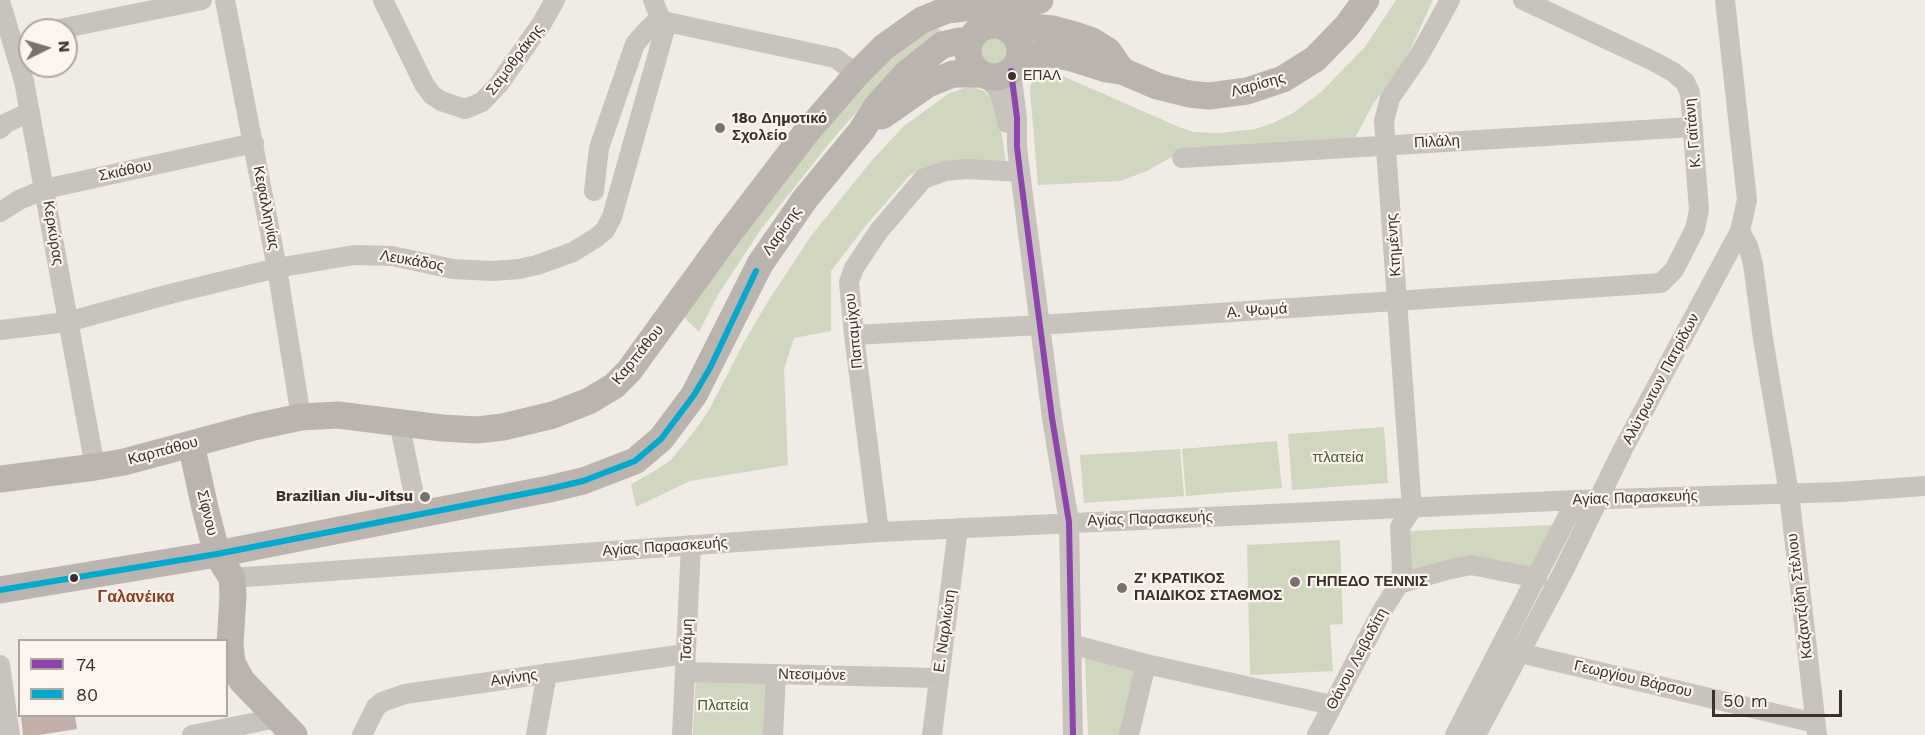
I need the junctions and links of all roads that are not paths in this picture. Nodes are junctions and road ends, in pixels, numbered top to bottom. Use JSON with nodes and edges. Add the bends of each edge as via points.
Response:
{"nodes":[{"id":1,"x":202,"y":0,"type":"edge"},
{"id":2,"x":225,"y":0,"type":"edge"},
{"id":3,"x":383,"y":0,"type":"edge"},
{"id":4,"x":555,"y":0,"type":"edge"},
{"id":5,"x":1366,"y":0,"type":"edge"},
{"id":6,"x":1450,"y":0,"type":"edge"},
{"id":7,"x":1523,"y":0,"type":"edge"},
{"id":8,"x":1725,"y":0,"type":"edge"},
{"id":9,"x":0,"y":2,"type":"edge"},
{"id":10,"x":1029,"y":3,"type":"edge"},
{"id":11,"x":965,"y":6,"type":"junction"},
{"id":12,"x":660,"y":13,"type":"edge"},
{"id":13,"x":78,"y":25,"type":"edge"},
{"id":14,"x":18,"y":32,"type":"edge"},
{"id":15,"x":991,"y":32,"type":"junction"},
{"id":16,"x":999,"y":71,"type":"junction"},
{"id":17,"x":1122,"y":71,"type":"junction"},
{"id":18,"x":857,"y":74,"type":"junction"},
{"id":19,"x":24,"y":78,"type":"edge"},
{"id":20,"x":30,"y":112,"type":"junction"},
{"id":21,"x":1693,"y":127,"type":"junction"},
{"id":22,"x":0,"y":129,"type":"edge"},
{"id":23,"x":862,"y":130,"type":"junction"},
{"id":24,"x":254,"y":143,"type":"junction"},
{"id":25,"x":1386,"y":145,"type":"junction"},
{"id":26,"x":1182,"y":158,"type":"dead end"},
{"id":27,"x":1020,"y":172,"type":"junction"},
{"id":28,"x":45,"y":189,"type":"junction"},
{"id":29,"x":594,"y":191,"type":"dead end"},
{"id":30,"x":0,"y":212,"type":"edge"},
{"id":31,"x":1740,"y":231,"type":"junction"},
{"id":32,"x":277,"y":268,"type":"junction"},
{"id":33,"x":1661,"y":283,"type":"joint"},
{"id":34,"x":1398,"y":302,"type":"junction"},
{"id":35,"x":67,"y":322,"type":"junction"},
{"id":36,"x":1040,"y":325,"type":"junction"},
{"id":37,"x":0,"y":330,"type":"edge"},
{"id":38,"x":854,"y":335,"type":"junction"},
{"id":39,"x":301,"y":417,"type":"junction"},
{"id":40,"x":399,"y":422,"type":"junction"},
{"id":41,"x":191,"y":444,"type":"junction"},
{"id":42,"x":95,"y":467,"type":"junction"},
{"id":43,"x":0,"y":479,"type":"edge"},
{"id":44,"x":1925,"y":486,"type":"edge"},
{"id":45,"x":1789,"y":493,"type":"junction"},
{"id":46,"x":1576,"y":500,"type":"junction"},
{"id":47,"x":1600,"y":500,"type":"junction"},
{"id":48,"x":1412,"y":509,"type":"junction"},
{"id":49,"x":418,"y":514,"type":"junction"},
{"id":50,"x":1069,"y":522,"type":"junction"},
{"id":51,"x":958,"y":528,"type":"junction"},
{"id":52,"x":879,"y":532,"type":"junction"},
{"id":53,"x":691,"y":545,"type":"junction"},
{"id":54,"x":218,"y":554,"type":"junction"},
{"id":55,"x":232,"y":578,"type":"junction"},
{"id":56,"x":1537,"y":578,"type":"junction"},
{"id":57,"x":1399,"y":584,"type":"junction"},
{"id":58,"x":0,"y":590,"type":"edge"},
{"id":59,"x":1071,"y":644,"type":"junction"},
{"id":60,"x":1520,"y":653,"type":"junction"},
{"id":61,"x":686,"y":663,"type":"junction"},
{"id":62,"x":1146,"y":664,"type":"junction"},
{"id":63,"x":0,"y":665,"type":"edge"},
{"id":64,"x":547,"y":673,"type":"junction"},
{"id":65,"x":776,"y":674,"type":"junction"},
{"id":66,"x":938,"y":678,"type":"junction"},
{"id":67,"x":1332,"y":705,"type":"junction"},
{"id":68,"x":286,"y":727,"type":"edge"},
{"id":69,"x":1816,"y":729,"type":"edge"},
{"id":70,"x":10,"y":735,"type":"edge"},
{"id":71,"x":192,"y":735,"type":"edge"},
{"id":72,"x":362,"y":735,"type":"edge"},
{"id":73,"x":536,"y":735,"type":"edge"},
{"id":74,"x":682,"y":735,"type":"edge"},
{"id":75,"x":773,"y":735,"type":"edge"},
{"id":76,"x":932,"y":735,"type":"edge"},
{"id":77,"x":1073,"y":735,"type":"edge"},
{"id":78,"x":1129,"y":735,"type":"edge"},
{"id":79,"x":1317,"y":735,"type":"edge"},
{"id":80,"x":1455,"y":735,"type":"edge"},
{"id":81,"x":1476,"y":735,"type":"edge"}],
"edges":[{"from":1,"to":13,"type":"street"},
{"from":2,"to":24,"type":"street","name":"Κεφαλληνίας"},
{"from":3,"to":4,"type":"street","name":"Σαμοθράκης","via":[[432,95],[465,109],[482,102],[499,84]]},
{"from":5,"to":17,"type":"main road","name":"Λαρίσης","via":[[1315,58],[1265,86],[1226,94],[1189,94],[1156,86]]},
{"from":6,"to":25,"type":"street","name":"Κτημένης","via":[[1419,56],[1389,98],[1384,121]]},
{"from":7,"to":21,"type":"street","name":"Κ. Γαϊτάνη","via":[[1673,72],[1685,82],[1690,93]]},
{"from":8,"to":31,"type":"street","name":"Αλύτρωτων Πατρίδων","via":[[1747,200]]},
{"from":9,"to":14,"type":"street","name":"Κερκύρας"},
{"from":10,"to":11,"type":"main road","name":"Καρπάθου"},
{"from":10,"to":15,"type":"main road"},
{"from":11,"to":15,"type":"main road"},
{"from":11,"to":18,"type":"main road","name":"Καρπάθου","via":[[907,29]]},
{"from":12,"to":18,"type":"street","via":[[835,58]]},
{"from":12,"to":29,"type":"street","via":[[635,44],[599,148]]},
{"from":12,"to":32,"type":"street","name":"Λευκάδος","via":[[613,214],[605,230],[593,241],[553,260],[506,270],[453,269],[366,254]]},
{"from":15,"to":16,"type":"main road","via":[[1019,46]]},
{"from":15,"to":16,"type":"main road","via":[[967,50],[968,59],[972,68]]},
{"from":15,"to":17,"type":"main road","name":"Λαρίσης","via":[[1030,27],[1075,35],[1108,51]]},
{"from":15,"to":23,"type":"main road","name":"Λαρίσης","via":[[942,45],[906,74],[877,106]]},
{"from":16,"to":17,"type":"main road","name":"Λαρίσης","via":[[1032,55],[1051,54]]},
{"from":16,"to":23,"type":"main road","name":"Λαρίσης","via":[[952,74],[928,84]]},
{"from":16,"to":27,"type":"street","via":[[997,89],[1017,147]]},
{"from":18,"to":40,"type":"main road","name":"Καρπάθου","via":[[806,134],[643,353],[614,386],[560,413],[503,427],[477,430]]},
{"from":19,"to":20,"type":"street","name":"Κερκύρας"},
{"from":20,"to":22,"type":"street"},
{"from":20,"to":28,"type":"street","name":"Κερκύρας"},
{"from":21,"to":25,"type":"street","name":"Πιλάλη"},
{"from":21,"to":33,"type":"street","name":"Κ. Γαϊτάνη","via":[[1699,210],[1695,229],[1674,270]]},
{"from":23,"to":49,"type":"main road","name":"Λαρίσης","via":[[774,241],[710,368],[675,422],[651,449],[635,461],[574,484]]},
{"from":24,"to":28,"type":"street","name":"Σκιάθου"},
{"from":24,"to":32,"type":"street","name":"Κεφαλληνίας"},
{"from":25,"to":26,"type":"street","name":"Πιλάλη"},
{"from":25,"to":34,"type":"street","name":"Κτημένης"},
{"from":27,"to":36,"type":"street"},
{"from":27,"to":38,"type":"street","name":"Παπαμίχου","via":[[988,168],[945,171],[923,179],[878,232],[854,268],[849,282]]},
{"from":28,"to":30,"type":"street","name":"Σκιάθου"},
{"from":28,"to":35,"type":"street","name":"Κερκύρας"},
{"from":31,"to":45,"type":"street","name":"Καζαντζίδη Στέλιου","via":[[1753,264]]},
{"from":31,"to":47,"type":"street","name":"Αλύτρωτων Πατρίδων","via":[[1623,449]]},
{"from":32,"to":35,"type":"street","name":"Λευκάδος"},
{"from":32,"to":39,"type":"street","name":"Κεφαλληνίας"},
{"from":33,"to":34,"type":"street","name":"Α. Ψωμά"},
{"from":34,"to":36,"type":"street","name":"Α. Ψωμά"},
{"from":34,"to":48,"type":"street","name":"Κτημένης"},
{"from":35,"to":37,"type":"street","name":"Λευκάδος"},
{"from":35,"to":42,"type":"street","name":"Κερκύρας"},
{"from":36,"to":38,"type":"street","name":"Α. Ψωμά"},
{"from":36,"to":50,"type":"street"},
{"from":38,"to":52,"type":"street","name":"Παπαμίχου"},
{"from":39,"to":40,"type":"main road","name":"Καρπάθου","via":[[338,414]]},
{"from":39,"to":41,"type":"main road","name":"Καρπάθου"},
{"from":40,"to":49,"type":"street"},
{"from":41,"to":42,"type":"main road","name":"Καρπάθου"},
{"from":41,"to":54,"type":"main road","name":"Σίφνου"},
{"from":42,"to":43,"type":"main road","name":"Καρπάθου"},
{"from":44,"to":45,"type":"street","name":"Αγίας Παρασκευής"},
{"from":45,"to":47,"type":"street","name":"Αγίας Παρασκευής"},
{"from":45,"to":69,"type":"street","name":"Καζαντζίδη Στέλιου"},
{"from":46,"to":47,"type":"street","name":"Αγίας Παρασκευής"},
{"from":46,"to":48,"type":"street","name":"Αγίας Παρασκευής"},
{"from":46,"to":56,"type":"street"},
{"from":47,"to":60,"type":"street","name":"Αλύτρωτων Πατρίδων"},
{"from":48,"to":50,"type":"street","name":"Αγίας Παρασκευής"},
{"from":48,"to":57,"type":"street","name":"Θάνου Λειβαδίτη","via":[[1400,527]]},
{"from":49,"to":54,"type":"main road","name":"Λαρίσης"},
{"from":50,"to":51,"type":"street","name":"Αγίας Παρασκευής"},
{"from":50,"to":59,"type":"street"},
{"from":51,"to":52,"type":"street","name":"Αγίας Παρασκευής"},
{"from":51,"to":66,"type":"street","name":"Ε. Ναρλιώτη"},
{"from":52,"to":53,"type":"street","name":"Αγίας Παρασκευής"},
{"from":53,"to":55,"type":"street","name":"Αγίας Παρασκευής"},
{"from":53,"to":61,"type":"street","name":"Τσάμη"},
{"from":54,"to":55,"type":"main road","name":"Σίφνου"},
{"from":54,"to":58,"type":"main road","name":"Λαρίσης"},
{"from":55,"to":68,"type":"main road","name":"Σίφνου","via":[[232,663],[242,681]]},
{"from":56,"to":57,"type":"street","via":[[1471,565]]},
{"from":56,"to":80,"type":"street"},
{"from":57,"to":67,"type":"street","name":"Θάνου Λειβαδίτη"},
{"from":59,"to":62,"type":"street"},
{"from":59,"to":77,"type":"street"},
{"from":60,"to":69,"type":"street","name":"Γεωργίου Βάρσου"},
{"from":60,"to":81,"type":"street","name":"Αλύτρωτων Πατρίδων"},
{"from":61,"to":64,"type":"street","name":"Αιγίνης"},
{"from":61,"to":65,"type":"street","name":"Ντεσιμόνε"},
{"from":61,"to":74,"type":"street","name":"Τσάμη"},
{"from":62,"to":67,"type":"street"},
{"from":62,"to":78,"type":"street"},
{"from":63,"to":70,"type":"street"},
{"from":64,"to":72,"type":"street","name":"Αιγίνης","via":[[389,698],[376,707]]},
{"from":64,"to":73,"type":"street"},
{"from":65,"to":66,"type":"street","name":"Ντεσιμόνε"},
{"from":65,"to":75,"type":"street"},
{"from":66,"to":76,"type":"street","name":"Ε. Ναρλιώτη"},
{"from":67,"to":79,"type":"street","name":"Θάνου Λειβαδίτη"},
{"from":68,"to":71,"type":"street"}]}
